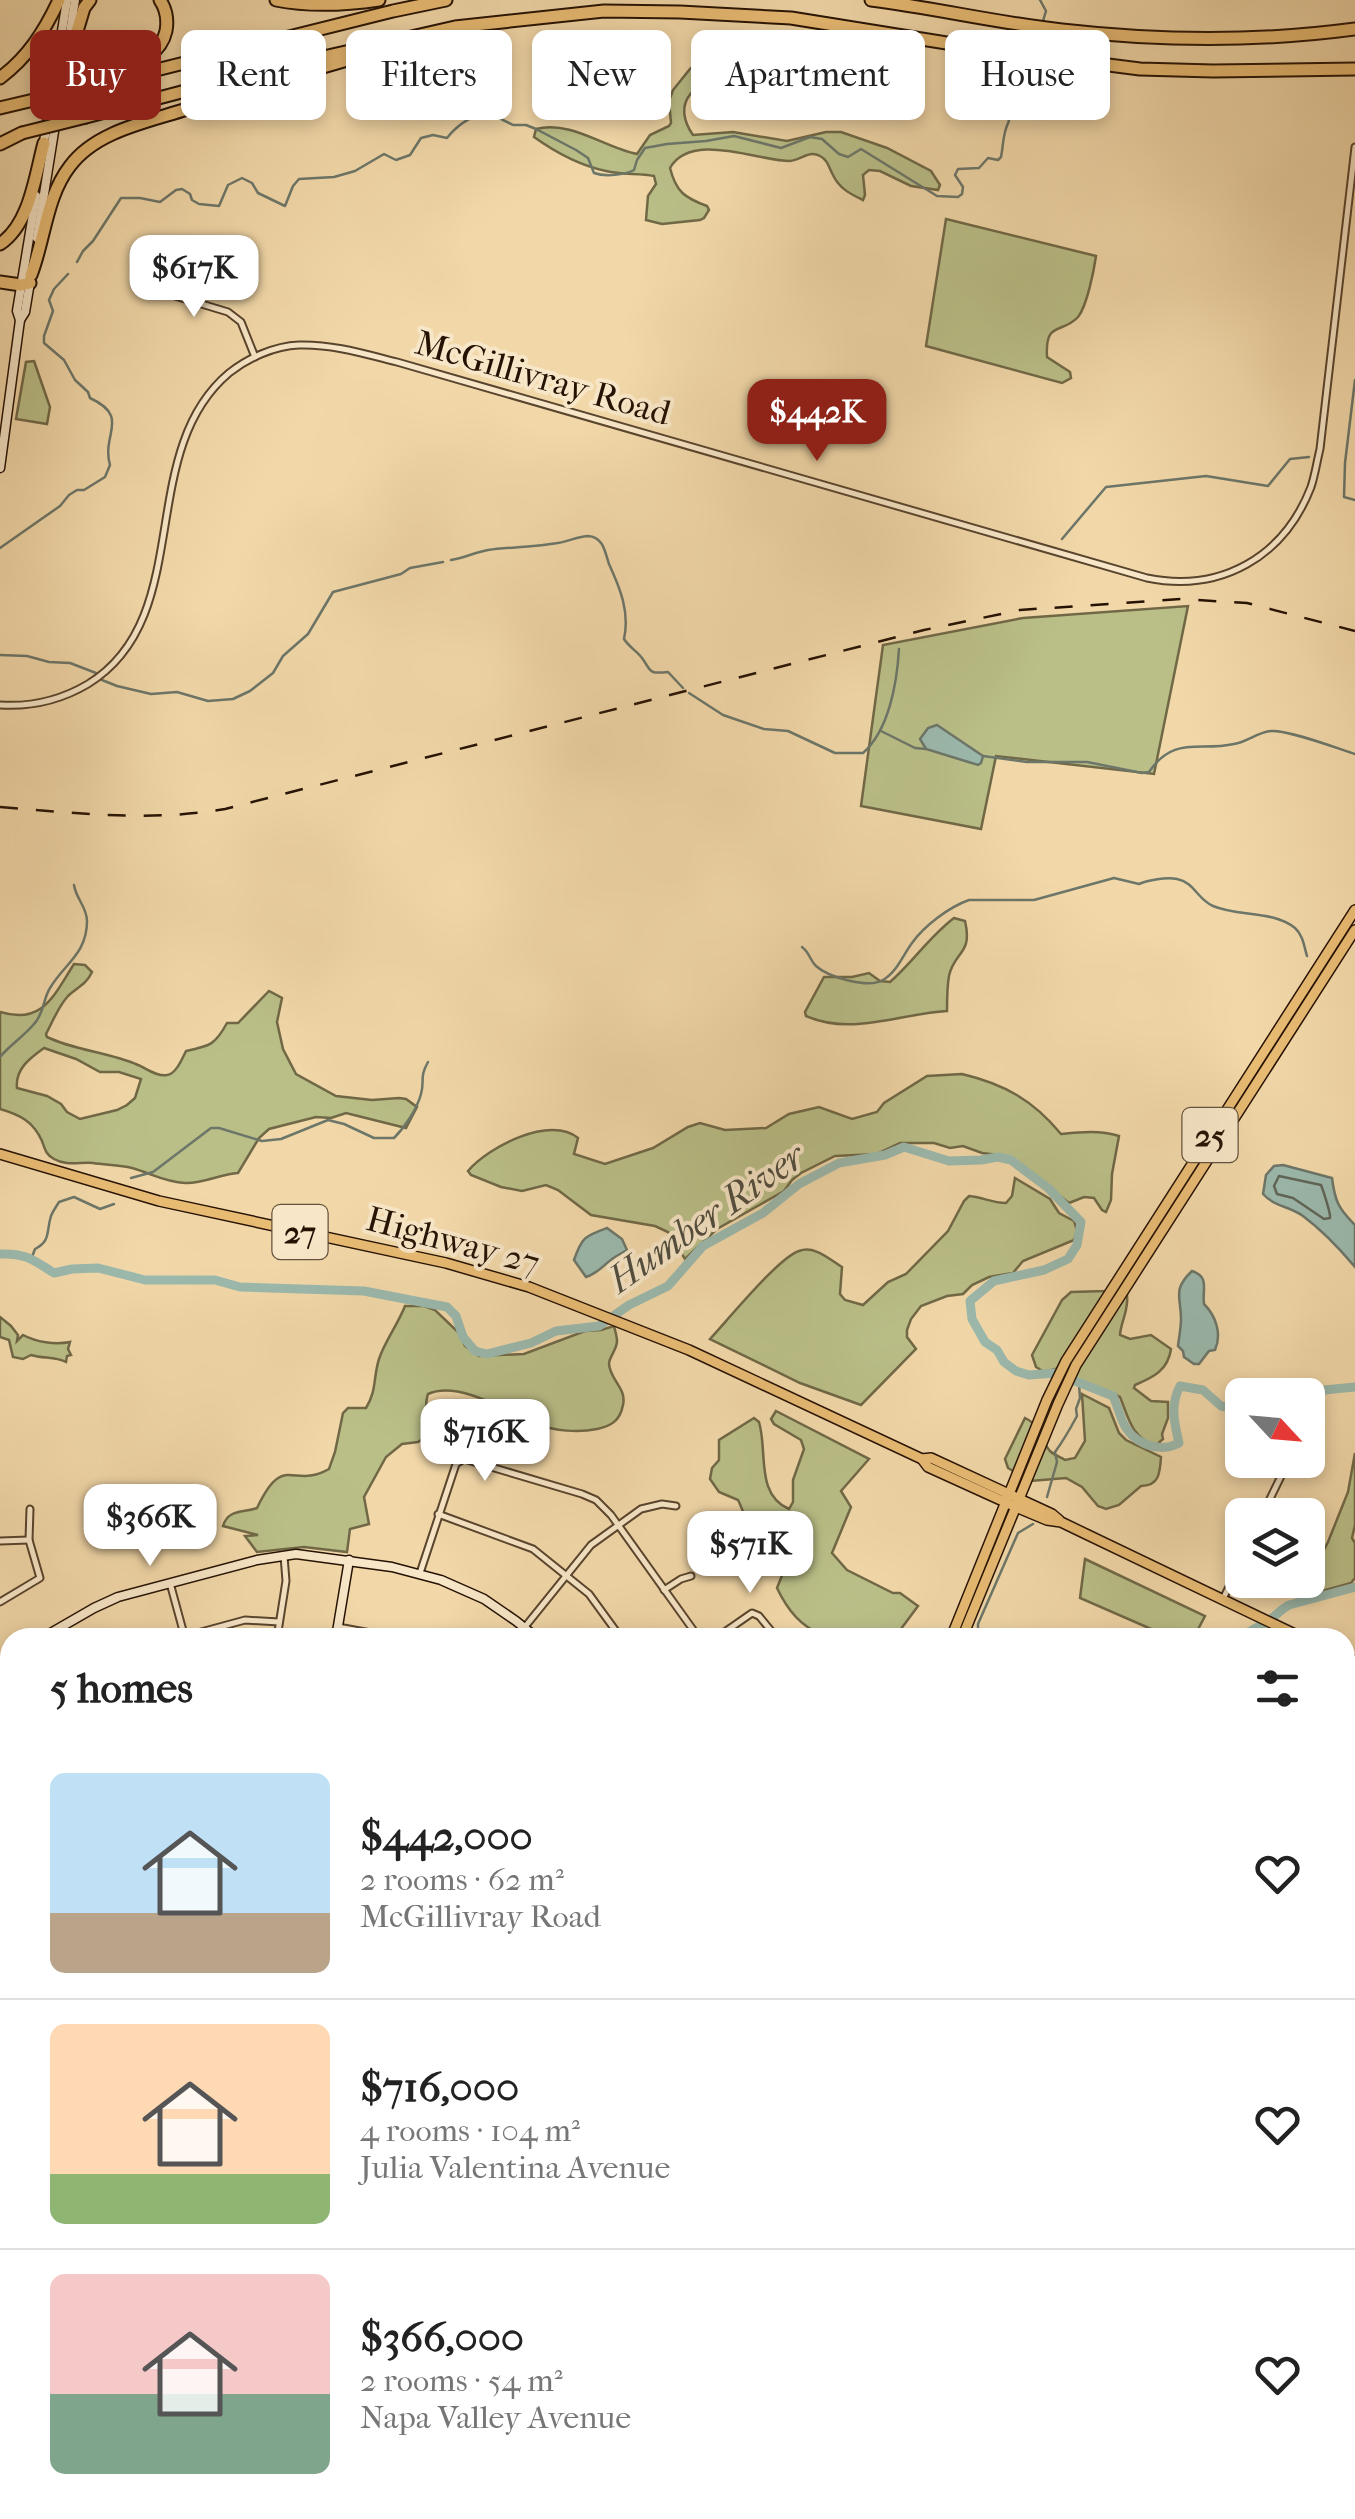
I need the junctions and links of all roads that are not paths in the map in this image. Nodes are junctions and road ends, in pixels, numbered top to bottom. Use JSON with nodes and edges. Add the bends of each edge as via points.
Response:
{"nodes":[{"id":1,"x":59,"y":0,"type":"edge"},
{"id":2,"x":67,"y":0,"type":"edge"},
{"id":3,"x":76,"y":0,"type":"edge"},
{"id":4,"x":90,"y":0,"type":"edge"},
{"id":5,"x":160,"y":0,"type":"edge"},
{"id":6,"x":276,"y":0,"type":"edge"},
{"id":7,"x":379,"y":0,"type":"edge"},
{"id":8,"x":446,"y":0,"type":"edge"},
{"id":9,"x":871,"y":0,"type":"edge"},
{"id":10,"x":455,"y":27,"type":"junction"},
{"id":11,"x":1354,"y":29,"type":"edge"},
{"id":12,"x":71,"y":30,"type":"edge"},
{"id":13,"x":77,"y":30,"type":"edge"},
{"id":14,"x":161,"y":41,"type":"edge"},
{"id":15,"x":1355,"y":65,"type":"edge"},
{"id":16,"x":161,"y":69,"type":"edge"},
{"id":17,"x":0,"y":78,"type":"edge"},
{"id":18,"x":30,"y":101,"type":"edge"},
{"id":19,"x":0,"y":108,"type":"edge"},
{"id":20,"x":55,"y":120,"type":"edge"},
{"id":21,"x":0,"y":141,"type":"edge"},
{"id":22,"x":44,"y":143,"type":"junction"},
{"id":23,"x":1355,"y":147,"type":"edge"},
{"id":24,"x":0,"y":244,"type":"edge"},
{"id":25,"x":27,"y":281,"type":"junction"},
{"id":26,"x":0,"y":282,"type":"edge"},
{"id":27,"x":146,"y":282,"type":"dead end"},
{"id":28,"x":256,"y":357,"type":"junction"},
{"id":29,"x":0,"y":468,"type":"edge"},
{"id":30,"x":0,"y":705,"type":"edge"},
{"id":31,"x":1355,"y":910,"type":"edge"},
{"id":32,"x":1355,"y":930,"type":"edge"},
{"id":33,"x":2,"y":1153,"type":"edge"},
{"id":34,"x":1071,"y":1363,"type":"junction"},
{"id":35,"x":1012,"y":1500,"type":"junction"},
{"id":36,"x":676,"y":1506,"type":"dead end"},
{"id":37,"x":30,"y":1509,"type":"dead end"},
{"id":38,"x":438,"y":1514,"type":"junction"},
{"id":39,"x":618,"y":1525,"type":"junction"},
{"id":40,"x":0,"y":1540,"type":"edge"},
{"id":41,"x":29,"y":1540,"type":"junction"},
{"id":42,"x":284,"y":1555,"type":"junction"},
{"id":43,"x":349,"y":1560,"type":"junction"},
{"id":44,"x":420,"y":1573,"type":"junction"},
{"id":45,"x":566,"y":1575,"type":"junction"},
{"id":46,"x":691,"y":1576,"type":"dead end"},
{"id":47,"x":170,"y":1584,"type":"junction"},
{"id":48,"x":664,"y":1590,"type":"junction"},
{"id":49,"x":1225,"y":1595,"type":"edge"},
{"id":50,"x":1223,"y":1599,"type":"junction"},
{"id":51,"x":0,"y":1602,"type":"edge"},
{"id":52,"x":279,"y":1622,"type":"junction"},
{"id":53,"x":524,"y":1627,"type":"joint"},
{"id":54,"x":60,"y":1628,"type":"edge"},
{"id":55,"x":181,"y":1628,"type":"edge"},
{"id":56,"x":215,"y":1628,"type":"edge"},
{"id":57,"x":278,"y":1628,"type":"edge"},
{"id":58,"x":338,"y":1628,"type":"edge"},
{"id":59,"x":614,"y":1628,"type":"edge"},
{"id":60,"x":691,"y":1628,"type":"edge"},
{"id":61,"x":730,"y":1628,"type":"edge"},
{"id":62,"x":769,"y":1628,"type":"edge"},
{"id":63,"x":955,"y":1628,"type":"edge"},
{"id":64,"x":966,"y":1628,"type":"edge"},
{"id":65,"x":1284,"y":1628,"type":"edge"}],
"edges":[{"from":1,"to":17,"type":"highway","via":[[31,50]]},
{"from":2,"to":22,"type":"main road"},
{"from":3,"to":12,"type":"main road"},
{"from":4,"to":13,"type":"highway"},
{"from":5,"to":14,"type":"highway","via":[[167,19]]},
{"from":6,"to":7,"type":"highway"},
{"from":8,"to":16,"type":"highway"},
{"from":9,"to":11,"type":"highway","via":[[1145,36],[1283,38]]},
{"from":10,"to":15,"type":"highway","via":[[604,10],[680,12],[791,18],[1140,69]]},
{"from":10,"to":21,"type":"highway","bridge":true},
{"from":10,"to":25,"type":"highway","via":[[103,139],[71,164],[55,191]]},
{"from":18,"to":19,"type":"highway","bridge":true},
{"from":20,"to":25,"type":"main road"},
{"from":22,"to":24,"type":"highway","via":[[20,222]]},
{"from":22,"to":25,"type":"main road"},
{"from":23,"to":28,"type":"street","name":"McGillivray Road","via":[[1312,484],[1299,513],[1264,554],[1238,571],[1205,580],[1148,578],[346,350],[295,345]]},
{"from":25,"to":26,"type":"highway"},
{"from":25,"to":29,"type":"main road","via":[[17,311]]},
{"from":27,"to":28,"type":"street","via":[[228,312],[241,322]]},
{"from":28,"to":30,"type":"street","name":"McGillivray Road","via":[[222,380],[192,420],[151,595],[133,640],[75,692],[29,706]]},
{"from":31,"to":34,"type":"main road","number":"25"},
{"from":32,"to":34,"type":"main road","number":"25"},
{"from":33,"to":35,"type":"main road","name":"Highway 27","number":"27","via":[[159,1201],[529,1287],[706,1357],[928,1467]]},
{"from":34,"to":35,"type":"main road","number":"25"},
{"from":35,"to":50,"type":"main road","name":"Highway 27","number":"27"},
{"from":35,"to":63,"type":"main road","number":"25"},
{"from":35,"to":64,"type":"main road","number":"25"},
{"from":36,"to":39,"type":"street","via":[[650,1505]]},
{"from":37,"to":41,"type":"street"},
{"from":38,"to":39,"type":"street","via":[[456,1464],[464,1459],[590,1496]]},
{"from":38,"to":44,"type":"street"},
{"from":38,"to":45,"type":"street","via":[[527,1546]]},
{"from":39,"to":45,"type":"street"},
{"from":39,"to":48,"type":"street"},
{"from":40,"to":41,"type":"street"},
{"from":41,"to":51,"type":"street","via":[[40,1578]]},
{"from":42,"to":43,"type":"main road"},
{"from":42,"to":47,"type":"main road"},
{"from":42,"to":52,"type":"street"},
{"from":43,"to":44,"type":"main road"},
{"from":43,"to":58,"type":"main road"},
{"from":44,"to":53,"type":"main road","via":[[473,1594]]},
{"from":45,"to":53,"type":"street"},
{"from":45,"to":59,"type":"street"},
{"from":46,"to":48,"type":"street"},
{"from":47,"to":54,"type":"main road","via":[[108,1601]]},
{"from":47,"to":55,"type":"street"},
{"from":48,"to":60,"type":"street"},
{"from":49,"to":50,"type":"street"},
{"from":50,"to":65,"type":"main road","name":"Highway 27","number":"27"},
{"from":52,"to":56,"type":"street","via":[[244,1620]]},
{"from":52,"to":57,"type":"street"},
{"from":61,"to":62,"type":"street","via":[[752,1613]]}]}
